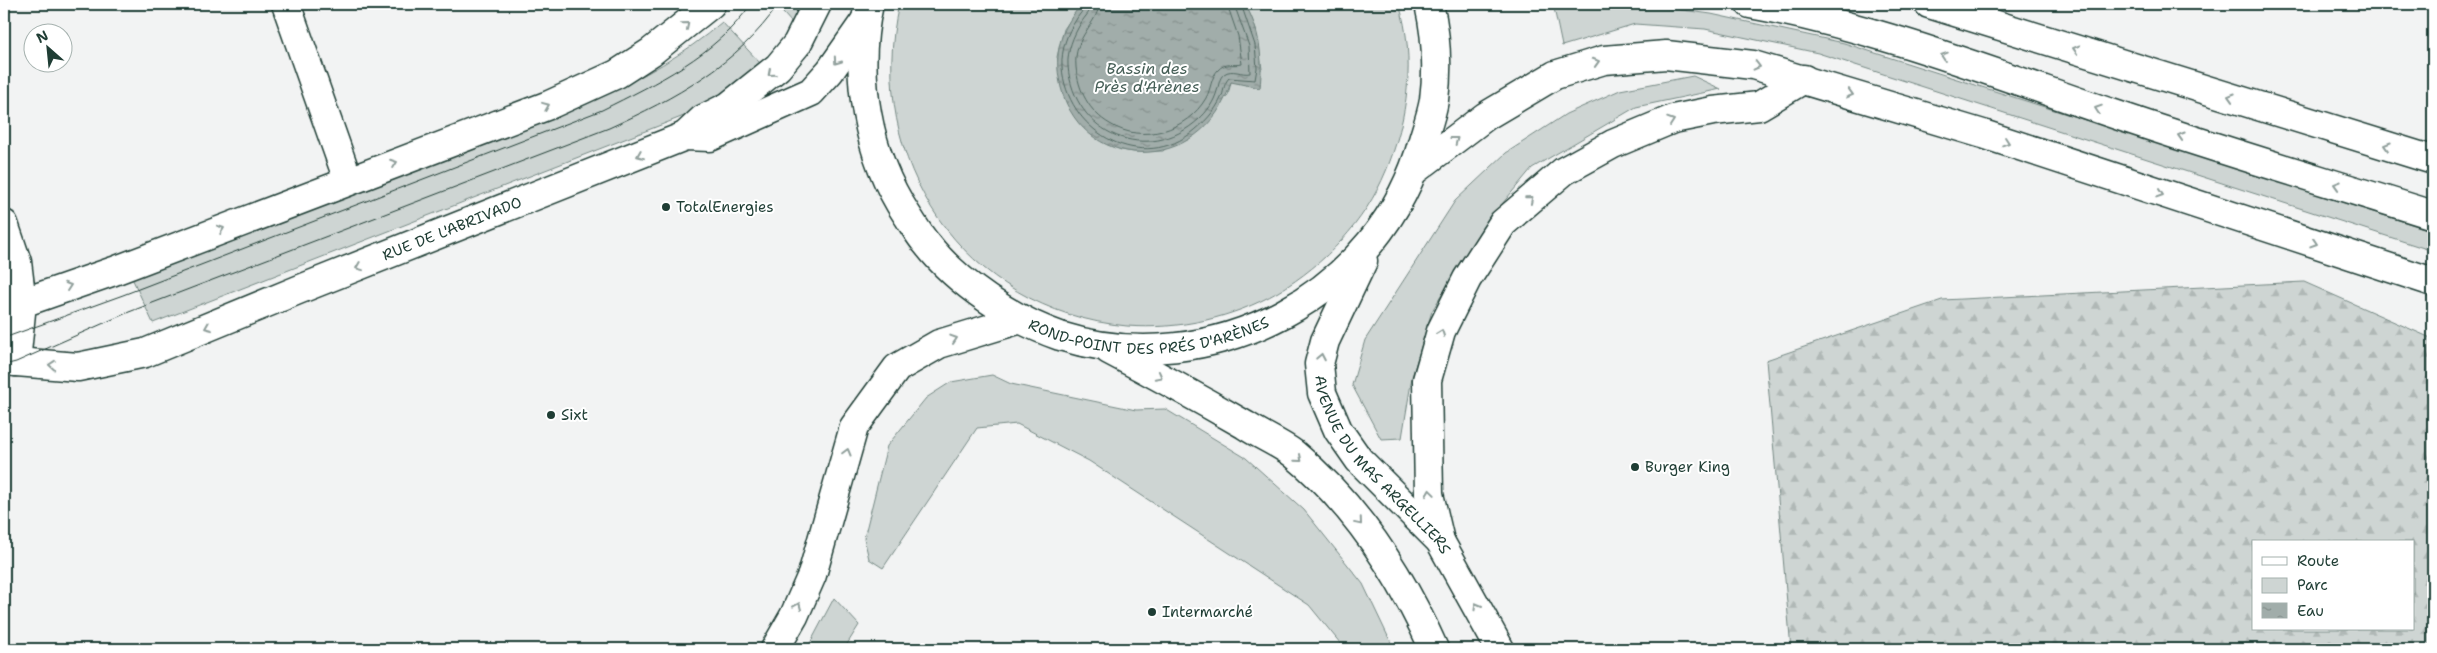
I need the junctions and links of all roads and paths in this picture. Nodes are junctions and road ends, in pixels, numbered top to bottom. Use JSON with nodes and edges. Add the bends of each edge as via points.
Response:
{"nodes":[{"id":1,"x":286,"y":4,"type":"edge"},
{"id":2,"x":711,"y":4,"type":"edge"},
{"id":3,"x":817,"y":4,"type":"edge"},
{"id":4,"x":1429,"y":4,"type":"edge"},
{"id":5,"x":1750,"y":4,"type":"edge"},
{"id":6,"x":1929,"y":4,"type":"edge"},
{"id":7,"x":867,"y":12,"type":"edge"},
{"id":8,"x":1804,"y":80,"type":"junction"},
{"id":9,"x":685,"y":136,"type":"junction"},
{"id":10,"x":2433,"y":160,"type":"edge"},
{"id":11,"x":1416,"y":169,"type":"junction"},
{"id":12,"x":348,"y":180,"type":"junction"},
{"id":13,"x":2433,"y":215,"type":"edge"},
{"id":14,"x":4,"y":224,"type":"edge"},
{"id":15,"x":1370,"y":245,"type":"junction"},
{"id":16,"x":2433,"y":282,"type":"edge"},
{"id":17,"x":22,"y":303,"type":"junction"},
{"id":18,"x":1021,"y":319,"type":"junction"},
{"id":19,"x":1101,"y":345,"type":"junction"},
{"id":20,"x":10,"y":362,"type":"edge"},
{"id":21,"x":1440,"y":541,"type":"junction"},
{"id":22,"x":775,"y":649,"type":"edge"},
{"id":23,"x":1434,"y":649,"type":"edge"},
{"id":24,"x":1500,"y":649,"type":"edge"}],
"edges":[{"from":1,"to":12,"type":"main road"},
{"from":12,"to":2,"type":"main road","one_way":true,"via":[[550,105],[617,74],[651,52]]},
{"from":3,"to":9,"type":"main road","one_way":true,"via":[[797,44],[778,67],[729,106],[703,119]]},
{"from":4,"to":11,"type":"main road","name":"ROND-POINT DES PRÉS D'ARÈNES","via":[[1435,30],[1434,100]]},
{"from":13,"to":5,"type":"main road","one_way":true,"via":[[2144,124],[1925,49],[1788,10]]},
{"from":10,"to":6,"type":"main road","one_way":true},
{"from":7,"to":9,"type":"main road","name":"RUE DE L'ABRIVADO","one_way":true,"via":[[830,71],[811,92],[710,137]]},
{"from":7,"to":18,"type":"main road","name":"ROND-POINT DES PRÉS D'ARÈNES","via":[[862,81],[872,140],[894,196],[927,245],[970,287]]},
{"from":11,"to":8,"type":"main road","one_way":true,"via":[[1486,116],[1555,74],[1604,60],[1666,55],[1753,64]]},
{"from":8,"to":16,"type":"main road","one_way":true,"via":[[1983,134]]},
{"from":21,"to":8,"type":"main road","one_way":true,"via":[[1429,494],[1427,380],[1441,331],[1467,279],[1503,223],[1564,171],[1613,144],[1673,119],[1759,106]]},
{"from":9,"to":20,"type":"main road","name":"RUE DE L'ABRIVADO","one_way":true,"via":[[145,353],[78,368]]},
{"from":11,"to":15,"type":"main road","name":"ROND-POINT DES PRÉS D'ARÈNES","via":[[1396,208]]},
{"from":17,"to":12,"type":"main road","one_way":true,"via":[[114,271]]},
{"from":14,"to":17,"type":"main road","via":[[17,262]]},
{"from":15,"to":19,"type":"main road","name":"ROND-POINT DES PRÉS D'ARÈNES","via":[[1327,287],[1268,322],[1220,340],[1161,349]]},
{"from":21,"to":15,"type":"main road","name":"AVENUE DU MAS ARGELLIERS","one_way":true,"via":[[1359,460],[1338,430],[1322,392],[1319,364],[1324,341]]},
{"from":17,"to":20,"type":"main road"},
{"from":18,"to":19,"type":"main road","name":"ROND-POINT DES PRÉS D'ARÈNES","via":[[1060,335]]},
{"from":22,"to":18,"type":"main road","one_way":true,"via":[[794,616],[815,566],[854,428],[897,368],[940,344]]},
{"from":19,"to":23,"type":"main road","one_way":true,"via":[[1194,394],[1292,453],[1328,484],[1378,547],[1410,598]]},
{"from":24,"to":21,"type":"main road","name":"AVENUE DU MAS ARGELLIERS","one_way":true}]}
